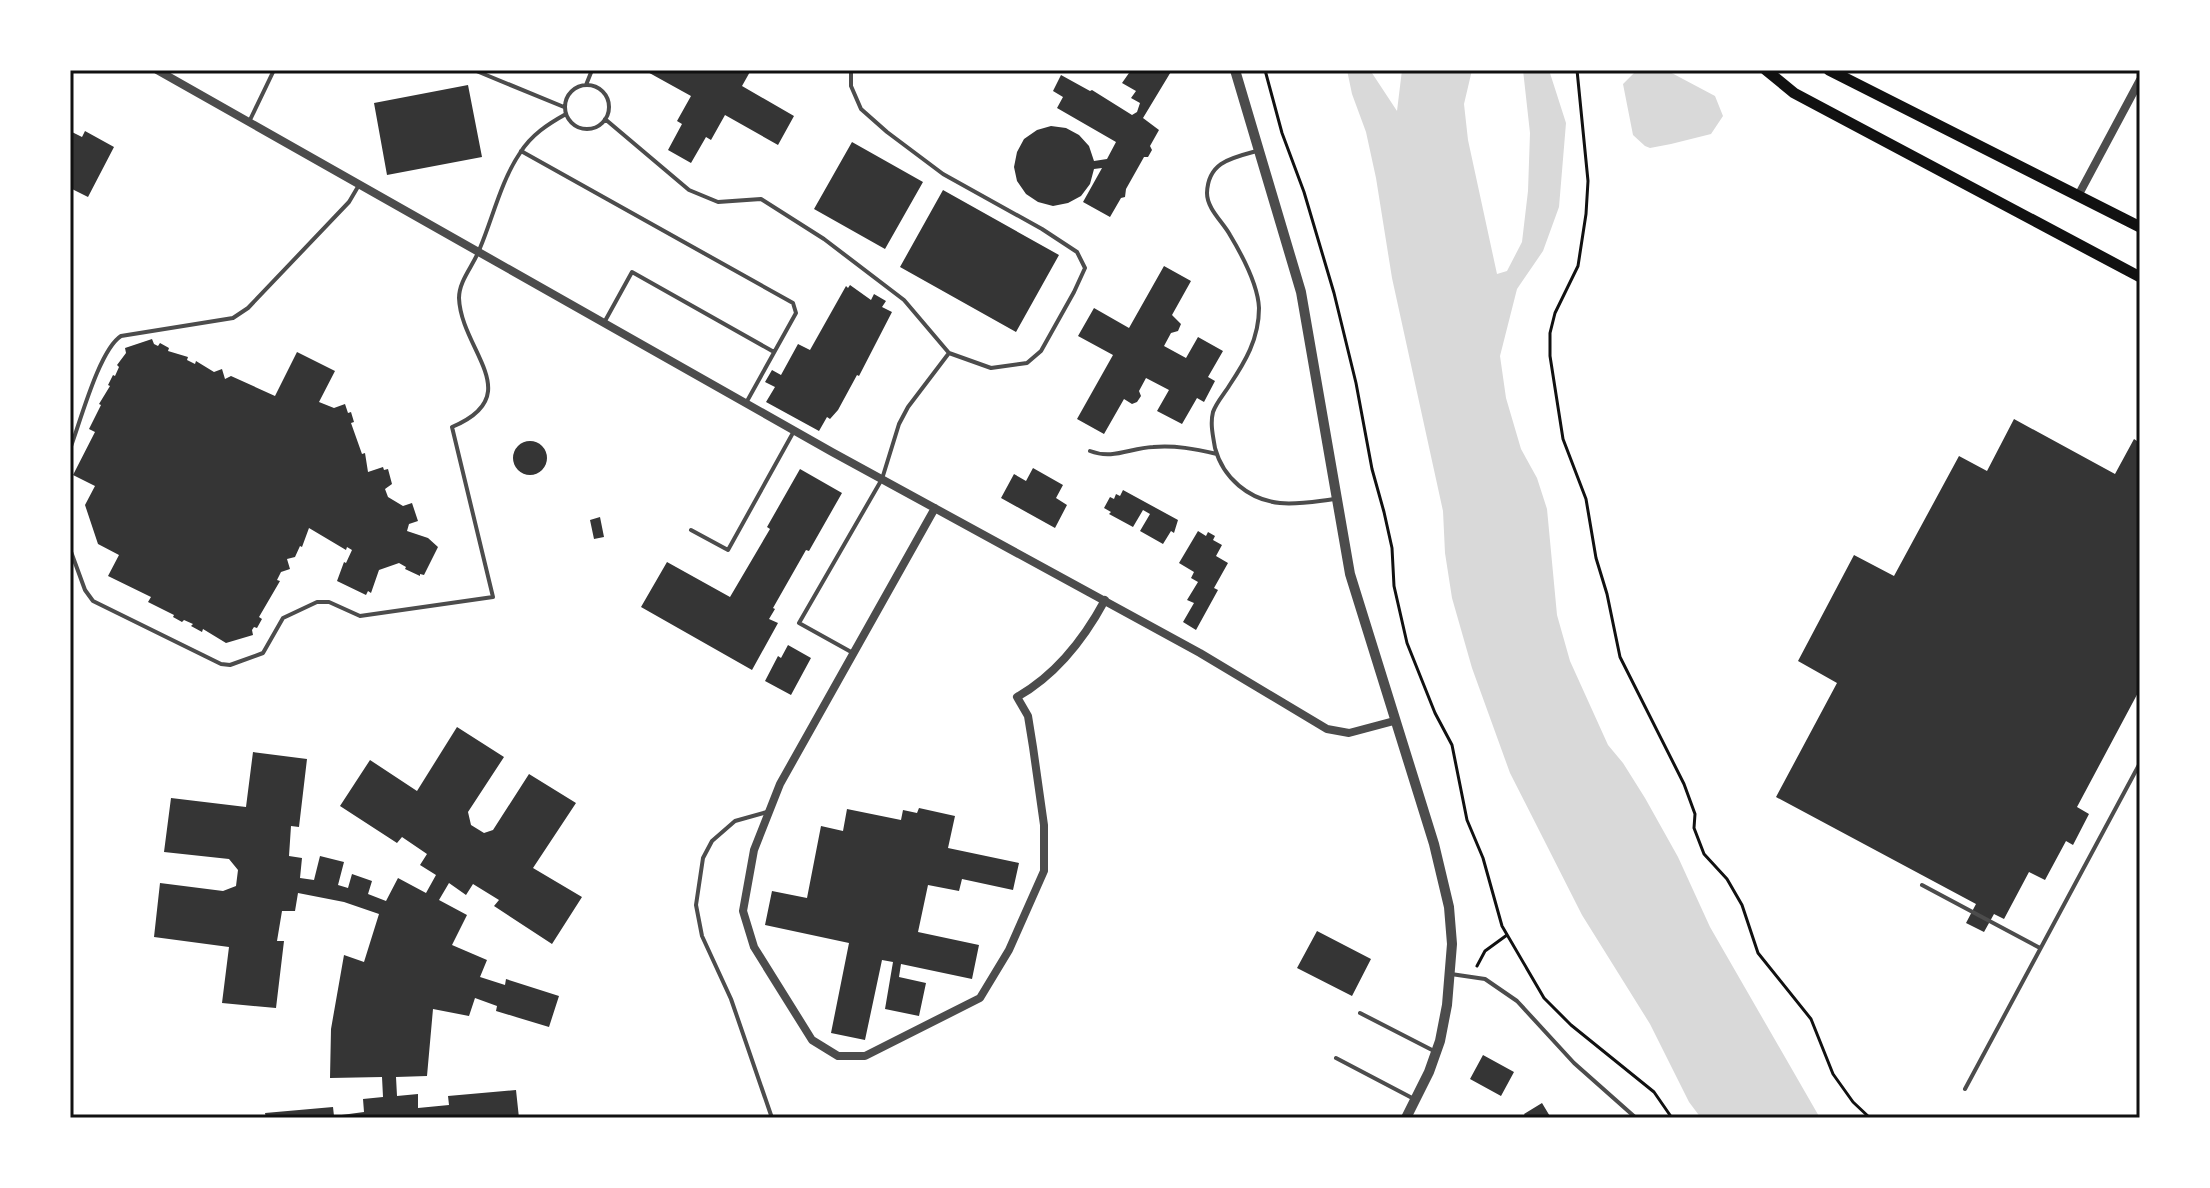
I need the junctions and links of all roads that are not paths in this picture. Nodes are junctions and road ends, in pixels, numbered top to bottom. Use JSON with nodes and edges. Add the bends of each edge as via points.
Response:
{"nodes":[{"id":1,"x":157,"y":70,"type":"edge"},
{"id":2,"x":274,"y":70,"type":"edge"},
{"id":3,"x":474,"y":70,"type":"edge"},
{"id":4,"x":592,"y":70,"type":"edge"},
{"id":5,"x":851,"y":70,"type":"edge"},
{"id":6,"x":1235,"y":70,"type":"edge"},
{"id":7,"x":1766,"y":70,"type":"edge"},
{"id":8,"x":1829,"y":70,"type":"edge"},
{"id":9,"x":2140,"y":80,"type":"edge"},
{"id":10,"x":586,"y":85,"type":"junction"},
{"id":11,"x":564,"y":107,"type":"junction"},
{"id":12,"x":566,"y":114,"type":"junction"},
{"id":13,"x":605,"y":119,"type":"junction"},
{"id":14,"x":249,"y":122,"type":"junction"},
{"id":15,"x":521,"y":151,"type":"junction"},
{"id":16,"x":1259,"y":151,"type":"junction"},
{"id":17,"x":359,"y":185,"type":"junction"},
{"id":18,"x":2079,"y":194,"type":"junction"},
{"id":19,"x":2140,"y":227,"type":"edge"},
{"id":20,"x":479,"y":252,"type":"junction"},
{"id":21,"x":2140,"y":277,"type":"edge"},
{"id":22,"x":604,"y":323,"type":"junction"},
{"id":23,"x":774,"y":352,"type":"junction"},
{"id":24,"x":949,"y":353,"type":"junction"},
{"id":25,"x":745,"y":403,"type":"junction"},
{"id":26,"x":794,"y":431,"type":"junction"},
{"id":27,"x":70,"y":449,"type":"edge"},
{"id":28,"x":1090,"y":451,"type":"dead end"},
{"id":29,"x":1217,"y":454,"type":"junction"},
{"id":30,"x":882,"y":479,"type":"junction"},
{"id":31,"x":1337,"y":499,"type":"junction"},
{"id":32,"x":935,"y":508,"type":"junction"},
{"id":33,"x":691,"y":530,"type":"dead end"},
{"id":34,"x":70,"y":549,"type":"edge"},
{"id":35,"x":1105,"y":600,"type":"junction"},
{"id":36,"x":853,"y":653,"type":"junction"},
{"id":37,"x":1394,"y":721,"type":"junction"},
{"id":38,"x":2140,"y":763,"type":"edge"},
{"id":39,"x":769,"y":812,"type":"junction"},
{"id":40,"x":1922,"y":885,"type":"dead end"},
{"id":41,"x":2040,"y":948,"type":"junction"},
{"id":42,"x":1451,"y":974,"type":"junction"},
{"id":43,"x":1360,"y":1013,"type":"dead end"},
{"id":44,"x":1436,"y":1052,"type":"junction"},
{"id":45,"x":1336,"y":1058,"type":"dead end"},
{"id":46,"x":1965,"y":1089,"type":"dead end"},
{"id":47,"x":1416,"y":1100,"type":"junction"},
{"id":48,"x":772,"y":1118,"type":"edge"},
{"id":49,"x":1406,"y":1118,"type":"edge"},
{"id":50,"x":1636,"y":1118,"type":"edge"}],
"edges":[{"from":1,"to":14,"type":"street"},
{"from":2,"to":14,"type":"lane"},
{"from":3,"to":11,"type":"lane"},
{"from":4,"to":10,"type":"lane"},
{"from":5,"to":24,"type":"lane","via":[[861,109],[887,132],[943,174],[1077,252],[1085,268],[1041,351],[1027,363],[991,368]]},
{"from":6,"to":16,"type":"street"},
{"from":7,"to":21,"type":"main road","via":[[1794,93]]},
{"from":8,"to":18,"type":"main road"},
{"from":9,"to":18,"type":"street"},
{"from":10,"to":11,"type":"lane","via":[[569,92]]},
{"from":10,"to":13,"type":"lane","via":[[607,97]]},
{"from":11,"to":12,"type":"lane"},
{"from":12,"to":13,"type":"lane","via":[[581,128]]},
{"from":12,"to":15,"type":"lane","via":[[543,127]]},
{"from":13,"to":24,"type":"lane","via":[[689,190],[718,202],[761,199],[824,239],[904,300]]},
{"from":14,"to":17,"type":"street"},
{"from":15,"to":20,"type":"lane"},
{"from":15,"to":23,"type":"lane","via":[[793,303],[796,313]]},
{"from":16,"to":29,"type":"lane","via":[[1225,159],[1208,182],[1207,197],[1230,233],[1259,305],[1248,358],[1214,409]]},
{"from":16,"to":31,"type":"street","via":[[1301,292]]},
{"from":17,"to":20,"type":"street"},
{"from":17,"to":27,"type":"lane","via":[[349,202],[233,318],[113,341]]},
{"from":18,"to":19,"type":"main road"},
{"from":20,"to":22,"type":"street"},
{"from":20,"to":34,"type":"lane","via":[[459,296],[489,385],[487,399],[472,418],[452,427],[493,597],[360,616],[317,602],[283,618],[263,653],[221,664],[93,601]]},
{"from":22,"to":23,"type":"lane","via":[[632,272]]},
{"from":22,"to":25,"type":"street"},
{"from":23,"to":25,"type":"lane"},
{"from":24,"to":30,"type":"lane","via":[[908,407]]},
{"from":25,"to":26,"type":"street"},
{"from":26,"to":30,"type":"street"},
{"from":26,"to":33,"type":"lane","via":[[728,550]]},
{"from":28,"to":29,"type":"lane","via":[[1104,456],[1184,446]]},
{"from":29,"to":31,"type":"lane","via":[[1231,479],[1267,501]]},
{"from":30,"to":32,"type":"street"},
{"from":30,"to":36,"type":"lane","via":[[799,623]]},
{"from":31,"to":37,"type":"street","via":[[1350,574]]},
{"from":32,"to":35,"type":"street"},
{"from":32,"to":36,"type":"street"},
{"from":35,"to":37,"type":"street","via":[[1327,729],[1349,733]]},
{"from":35,"to":39,"type":"street","via":[[1070,654],[1017,697],[1028,716],[1033,747],[1044,825],[1044,871],[1009,950],[980,998],[865,1056],[838,1056],[812,1040],[754,947],[743,911],[754,850]]},
{"from":36,"to":39,"type":"street"},
{"from":37,"to":42,"type":"street","via":[[1444,877]]},
{"from":38,"to":41,"type":"lane"},
{"from":39,"to":48,"type":"lane","via":[[735,821],[712,841],[703,858],[696,905],[702,936],[731,999]]},
{"from":40,"to":41,"type":"lane"},
{"from":41,"to":46,"type":"lane"},
{"from":42,"to":44,"type":"street"},
{"from":42,"to":50,"type":"lane","via":[[1485,979],[1517,1001],[1574,1063]]},
{"from":43,"to":44,"type":"lane"},
{"from":44,"to":47,"type":"street"},
{"from":45,"to":47,"type":"lane"},
{"from":47,"to":49,"type":"street"}]}
